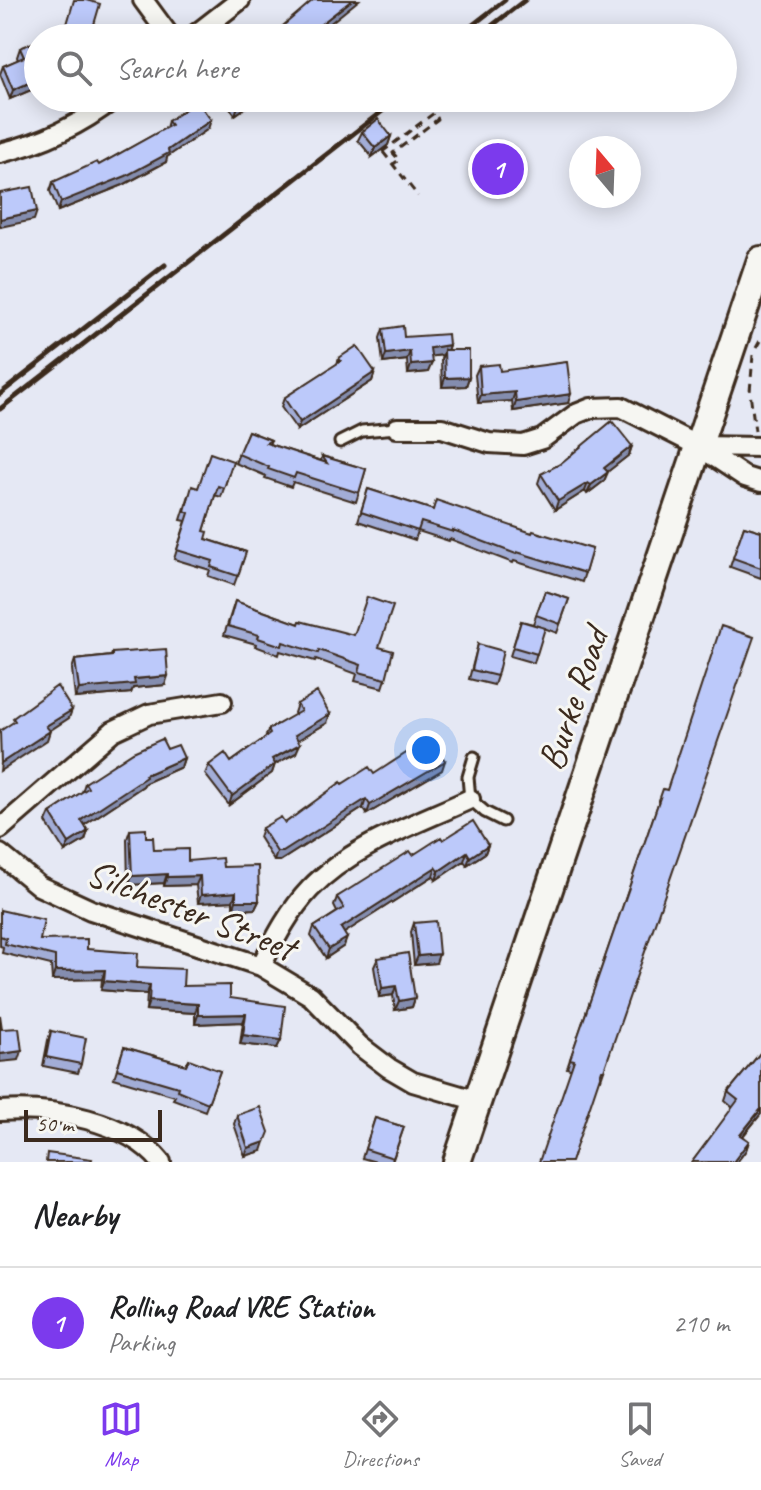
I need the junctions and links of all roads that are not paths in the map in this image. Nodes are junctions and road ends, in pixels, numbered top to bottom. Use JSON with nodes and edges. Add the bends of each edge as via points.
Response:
{"nodes":[{"id":1,"x":143,"y":0,"type":"edge"},
{"id":2,"x":240,"y":0,"type":"edge"},
{"id":3,"x":161,"y":24,"type":"edge"},
{"id":4,"x":209,"y":24,"type":"edge"},
{"id":5,"x":93,"y":112,"type":"edge"},
{"id":6,"x":0,"y":153,"type":"edge"},
{"id":7,"x":761,"y":260,"type":"edge"},
{"id":8,"x":397,"y":428,"type":"joint"},
{"id":9,"x":340,"y":442,"type":"dead end"},
{"id":10,"x":698,"y":446,"type":"junction"},
{"id":11,"x":756,"y":447,"type":"edge"},
{"id":12,"x":761,"y":482,"type":"edge"},
{"id":13,"x":222,"y":702,"type":"dead end"},
{"id":14,"x":474,"y":757,"type":"dead end"},
{"id":15,"x":470,"y":799,"type":"junction"},
{"id":16,"x":503,"y":821,"type":"dead end"},
{"id":17,"x":0,"y":829,"type":"edge"},
{"id":18,"x":0,"y":854,"type":"edge"},
{"id":19,"x":261,"y":966,"type":"junction"},
{"id":20,"x":478,"y":1101,"type":"junction"},
{"id":21,"x":0,"y":1111,"type":"edge"},
{"id":22,"x":161,"y":1162,"type":"edge"},
{"id":23,"x":457,"y":1162,"type":"edge"}],
"edges":[{"from":1,"to":3,"type":"street"},
{"from":2,"to":4,"type":"street"},
{"from":5,"to":6,"type":"street","via":[[46,138]]},
{"from":7,"to":10,"type":"street","name":"Burke Road"},
{"from":8,"to":9,"type":"lane","via":[[362,431]]},
{"from":8,"to":10,"type":"street","via":[[442,428],[489,443],[523,445],[542,439],[576,414],[608,406],[634,412]]},
{"from":10,"to":11,"type":"street"},
{"from":10,"to":12,"type":"street"},
{"from":10,"to":20,"type":"street","name":"Burke Road"},
{"from":13,"to":17,"type":"street","via":[[149,714],[113,731]]},
{"from":14,"to":15,"type":"lane","via":[[468,777]]},
{"from":15,"to":16,"type":"lane"},
{"from":15,"to":19,"type":"street","via":[[329,871],[280,928]]},
{"from":18,"to":19,"type":"street","name":"Silchester Street","via":[[39,886],[91,910]]},
{"from":19,"to":20,"type":"street","name":"Silchester Street","via":[[311,996],[389,1068],[413,1082]]},
{"from":20,"to":23,"type":"street","name":"Burke Road"},
{"from":21,"to":22,"type":"street","via":[[53,1112],[122,1130]]}]}
